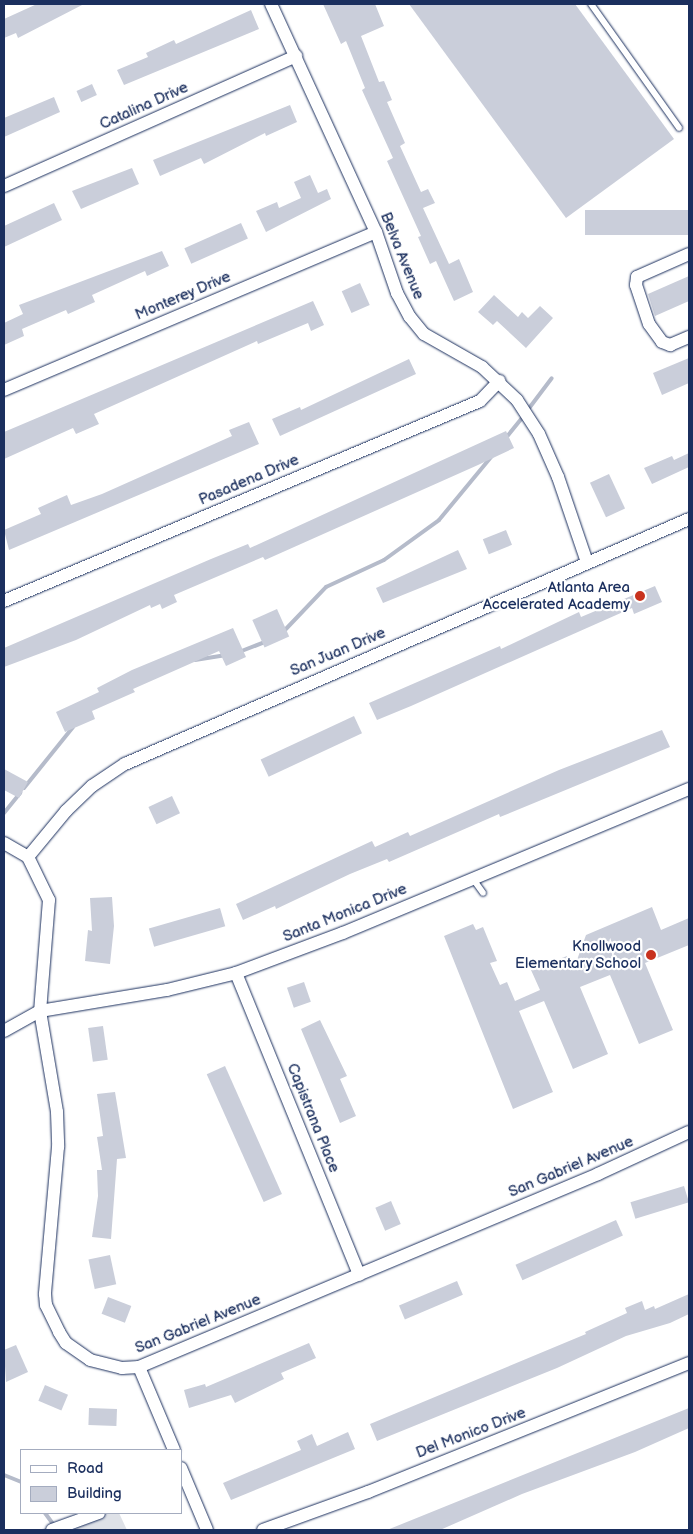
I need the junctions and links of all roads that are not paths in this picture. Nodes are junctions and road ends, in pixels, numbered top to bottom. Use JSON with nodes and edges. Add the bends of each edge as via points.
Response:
{"nodes":[{"id":1,"x":271,"y":4,"type":"edge"},
{"id":2,"x":591,"y":4,"type":"edge"},
{"id":3,"x":296,"y":56,"type":"junction"},
{"id":4,"x":679,"y":128,"type":"dead end"},
{"id":5,"x":4,"y":186,"type":"edge"},
{"id":6,"x":376,"y":232,"type":"junction"},
{"id":7,"x":689,"y":254,"type":"edge"},
{"id":8,"x":689,"y":337,"type":"edge"},
{"id":9,"x":500,"y":381,"type":"junction"},
{"id":10,"x":4,"y":390,"type":"edge"},
{"id":11,"x":689,"y":518,"type":"edge"},
{"id":12,"x":588,"y":562,"type":"junction"},
{"id":13,"x":4,"y":601,"type":"edge"},
{"id":14,"x":689,"y":789,"type":"edge"},
{"id":15,"x":4,"y":843,"type":"edge"},
{"id":16,"x":28,"y":857,"type":"junction"},
{"id":17,"x":473,"y":879,"type":"junction"},
{"id":18,"x":483,"y":893,"type":"dead end"},
{"id":19,"x":236,"y":973,"type":"junction"},
{"id":20,"x":40,"y":1011,"type":"junction"},
{"id":21,"x":4,"y":1031,"type":"edge"},
{"id":22,"x":689,"y":1132,"type":"edge"},
{"id":23,"x":359,"y":1275,"type":"junction"},
{"id":24,"x":689,"y":1363,"type":"edge"},
{"id":25,"x":139,"y":1366,"type":"junction"},
{"id":26,"x":174,"y":1449,"type":"edge"},
{"id":27,"x":182,"y":1474,"type":"edge"},
{"id":28,"x":96,"y":1514,"type":"edge"},
{"id":29,"x":52,"y":1530,"type":"edge"},
{"id":30,"x":207,"y":1530,"type":"edge"},
{"id":31,"x":263,"y":1530,"type":"edge"}],
"edges":[{"from":1,"to":3,"type":"street","name":"Belva Avenue"},
{"from":2,"to":4,"type":"lane"},
{"from":3,"to":5,"type":"street","name":"Catalina Drive"},
{"from":3,"to":6,"type":"street","name":"Belva Avenue"},
{"from":6,"to":9,"type":"street","name":"Belva Avenue","via":[[397,293],[424,334]]},
{"from":6,"to":10,"type":"street","name":"Monterey Drive"},
{"from":7,"to":8,"type":"street","via":[[637,277],[636,285],[649,324],[662,342],[670,345]]},
{"from":9,"to":12,"type":"street","name":"Belva Avenue","via":[[539,434],[558,476]]},
{"from":9,"to":13,"type":"street","name":"Pasadena Drive","via":[[480,401]]},
{"from":11,"to":12,"type":"street","name":"San Juan Drive"},
{"from":12,"to":16,"type":"street","name":"San Juan Drive","via":[[125,764],[92,786],[66,811]]},
{"from":14,"to":17,"type":"street","name":"Santa Monica Drive"},
{"from":15,"to":16,"type":"street"},
{"from":16,"to":20,"type":"street","name":"San Gabriel Avenue","via":[[49,900]]},
{"from":17,"to":18,"type":"lane"},
{"from":17,"to":19,"type":"street","name":"Santa Monica Drive"},
{"from":19,"to":20,"type":"street","name":"Santa Monica Drive","via":[[167,990]]},
{"from":19,"to":23,"type":"street","name":"Capistrana Place"},
{"from":20,"to":21,"type":"street","name":"Santa Monica Drive"},
{"from":20,"to":25,"type":"street","name":"San Gabriel Avenue","via":[[57,1112],[58,1147],[44,1279],[46,1304],[58,1332],[80,1354],[107,1366]]},
{"from":22,"to":23,"type":"street","name":"San Gabriel Avenue"},
{"from":23,"to":25,"type":"street","name":"San Gabriel Avenue"},
{"from":24,"to":31,"type":"street","name":"Del Monico Drive","via":[[368,1492]]},
{"from":25,"to":26,"type":"street"},
{"from":27,"to":30,"type":"street"},
{"from":28,"to":29,"type":"street"}]}
